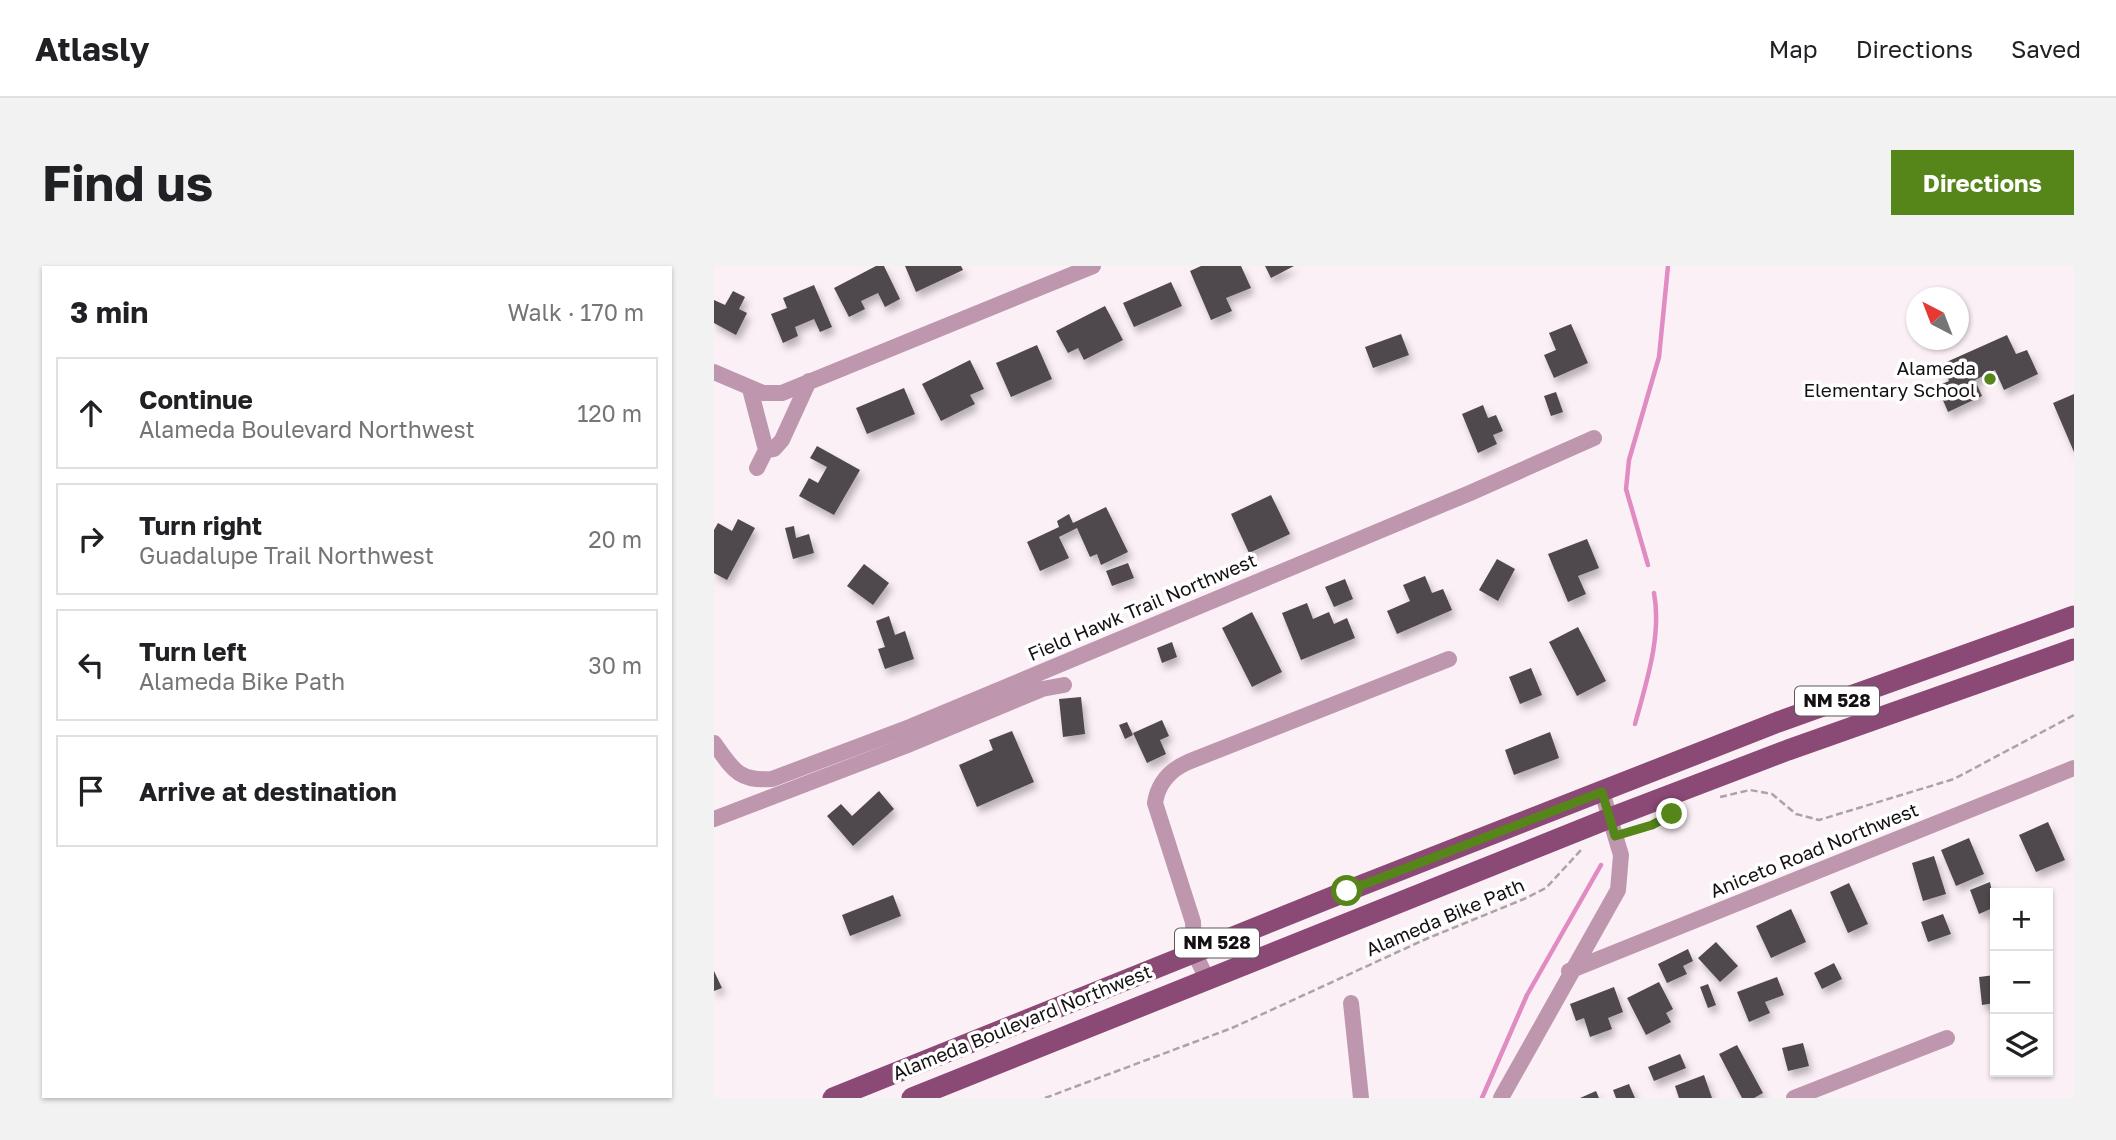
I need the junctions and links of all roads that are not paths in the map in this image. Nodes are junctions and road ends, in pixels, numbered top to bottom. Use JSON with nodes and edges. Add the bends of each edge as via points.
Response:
{"nodes":[{"id":1,"x":1093,"y":266,"type":"edge"},
{"id":2,"x":714,"y":372,"type":"edge"},
{"id":3,"x":809,"y":381,"type":"junction"},
{"id":4,"x":750,"y":388,"type":"junction"},
{"id":5,"x":1594,"y":438,"type":"dead end"},
{"id":6,"x":766,"y":450,"type":"junction"},
{"id":7,"x":757,"y":468,"type":"dead end"},
{"id":8,"x":2074,"y":616,"type":"edge"},
{"id":9,"x":2074,"y":649,"type":"edge"},
{"id":10,"x":1449,"y":659,"type":"dead end"},
{"id":11,"x":1064,"y":685,"type":"dead end"},
{"id":12,"x":714,"y":743,"type":"edge"},
{"id":13,"x":2074,"y":768,"type":"edge"},
{"id":14,"x":1602,"y":792,"type":"junction"},
{"id":15,"x":714,"y":819,"type":"edge"},
{"id":16,"x":1613,"y":827,"type":"junction"},
{"id":17,"x":1194,"y":952,"type":"junction"},
{"id":18,"x":1569,"y":971,"type":"junction"},
{"id":19,"x":1207,"y":979,"type":"junction"},
{"id":20,"x":1351,"y":1003,"type":"dead end"},
{"id":21,"x":1947,"y":1038,"type":"dead end"},
{"id":22,"x":833,"y":1098,"type":"edge"},
{"id":23,"x":912,"y":1098,"type":"edge"},
{"id":24,"x":1361,"y":1098,"type":"edge"},
{"id":25,"x":1501,"y":1098,"type":"edge"},
{"id":26,"x":1794,"y":1098,"type":"edge"}],
"edges":[{"from":1,"to":3,"type":"street"},
{"from":2,"to":4,"type":"street"},
{"from":3,"to":4,"type":"street","via":[[782,393]]},
{"from":3,"to":6,"type":"street","via":[[782,440]]},
{"from":4,"to":6,"type":"street"},
{"from":5,"to":12,"type":"street","name":"Field Hawk Trail Northwest","via":[[910,727],[772,779],[749,780],[738,774]]},
{"from":6,"to":7,"type":"street"},
{"from":8,"to":14,"type":"main road","name":"Alameda Boulevard Northwest","number":"NM 528","via":[[1778,722]]},
{"from":9,"to":16,"type":"main road","name":"Alameda Boulevard Northwest","number":"NM 528","via":[[1788,750]]},
{"from":10,"to":17,"type":"street","via":[[1174,768],[1157,790],[1154,803],[1193,922]]},
{"from":11,"to":15,"type":"street","via":[[1042,689]]},
{"from":13,"to":18,"type":"street","name":"Aniceto Road Northwest"},
{"from":14,"to":16,"type":"street"},
{"from":14,"to":17,"type":"main road","name":"Alameda Boulevard Northwest","number":"NM 528"},
{"from":16,"to":18,"type":"street","via":[[1621,855],[1618,890]]},
{"from":16,"to":19,"type":"main road","name":"Alameda Boulevard Northwest","number":"NM 528"},
{"from":17,"to":19,"type":"street"},
{"from":17,"to":22,"type":"main road","name":"Alameda Boulevard Northwest","number":"NM 528"},
{"from":18,"to":25,"type":"street"},
{"from":19,"to":23,"type":"main road","name":"Alameda Boulevard Northwest","number":"NM 528"},
{"from":20,"to":24,"type":"street"},
{"from":21,"to":26,"type":"street"}]}
